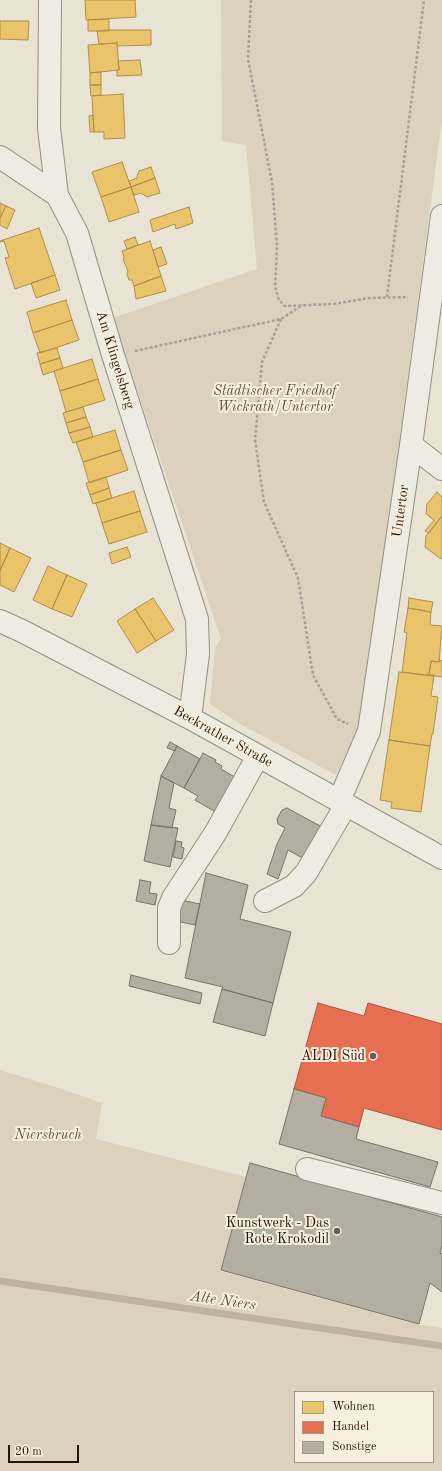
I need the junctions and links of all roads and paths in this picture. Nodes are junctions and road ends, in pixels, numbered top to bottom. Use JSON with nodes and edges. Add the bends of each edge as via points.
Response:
{"nodes":[{"id":1,"x":50,"y":0,"type":"edge"},
{"id":2,"x":250,"y":0,"type":"edge"},
{"id":3,"x":424,"y":0,"type":"edge"},
{"id":4,"x":0,"y":157,"type":"edge"},
{"id":5,"x":57,"y":195,"type":"junction"},
{"id":6,"x":442,"y":216,"type":"edge"},
{"id":7,"x":387,"y":297,"type":"junction"},
{"id":8,"x":431,"y":297,"type":"junction"},
{"id":9,"x":302,"y":306,"type":"junction"},
{"id":10,"x":281,"y":319,"type":"junction"},
{"id":11,"x":113,"y":355,"type":"junction"},
{"id":12,"x":411,"y":445,"type":"junction"},
{"id":13,"x":442,"y":469,"type":"edge"},
{"id":14,"x":0,"y":621,"type":"edge"},
{"id":15,"x":190,"y":718,"type":"junction"},
{"id":16,"x":368,"y":730,"type":"junction"},
{"id":17,"x":258,"y":756,"type":"junction"},
{"id":18,"x":342,"y":803,"type":"junction"},
{"id":19,"x":442,"y":858,"type":"edge"},
{"id":20,"x":265,"y":901,"type":"dead end"},
{"id":21,"x":169,"y":943,"type":"dead end"},
{"id":22,"x":307,"y":1169,"type":"dead end"},
{"id":23,"x":442,"y":1203,"type":"edge"}],
"edges":[{"from":1,"to":5,"type":"street","name":"Am Klingelsberg","via":[[49,128]]},
{"from":2,"to":9,"type":"path","via":[[248,59],[272,182],[278,246],[275,287],[279,300],[285,306]]},
{"from":3,"to":7,"type":"path"},
{"from":4,"to":5,"type":"street"},
{"from":5,"to":11,"type":"street","name":"Am Klingelsberg","via":[[76,233]]},
{"from":6,"to":8,"type":"street","name":"Untertor"},
{"from":7,"to":8,"type":"path"},
{"from":7,"to":9,"type":"path"},
{"from":8,"to":12,"type":"street","name":"Untertor"},
{"from":9,"to":10,"type":"path"},
{"from":10,"to":11,"type":"path"},
{"from":10,"to":16,"type":"path","via":[[262,362],[255,440],[264,502],[298,578],[313,675],[337,719]]},
{"from":11,"to":15,"type":"street","name":"Am Klingelsberg","via":[[198,619],[198,654]]},
{"from":12,"to":13,"type":"street"},
{"from":12,"to":16,"type":"street","name":"Untertor"},
{"from":14,"to":15,"type":"street","name":"Beckrather Straße"},
{"from":15,"to":17,"type":"street","name":"Beckrather Straße"},
{"from":16,"to":18,"type":"street","name":"Untertor"},
{"from":17,"to":18,"type":"street","name":"Beckrather Straße"},
{"from":17,"to":21,"type":"street","via":[[216,832],[173,898],[169,908]]},
{"from":18,"to":19,"type":"street","name":"Beckrather Straße"},
{"from":18,"to":20,"type":"street","name":"Untertor","via":[[306,873],[294,886]]},
{"from":22,"to":23,"type":"street"}]}
